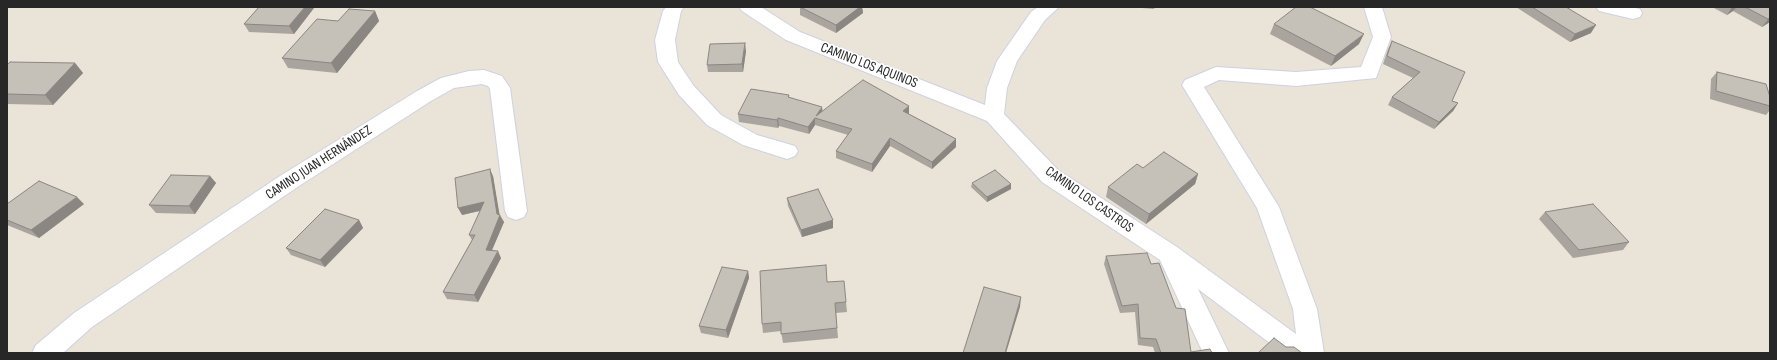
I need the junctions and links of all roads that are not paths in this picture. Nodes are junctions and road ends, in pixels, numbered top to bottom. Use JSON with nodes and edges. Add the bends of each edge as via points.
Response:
{"nodes":[{"id":1,"x":675,"y":7,"type":"edge"},
{"id":2,"x":748,"y":7,"type":"edge"},
{"id":3,"x":1373,"y":7,"type":"edge"},
{"id":4,"x":1605,"y":7,"type":"edge"},
{"id":5,"x":1037,"y":10,"type":"edge"},
{"id":6,"x":1633,"y":13,"type":"dead end"},
{"id":7,"x":994,"y":116,"type":"junction"},
{"id":8,"x":787,"y":151,"type":"dead end"},
{"id":9,"x":516,"y":211,"type":"dead end"},
{"id":10,"x":1169,"y":254,"type":"junction"},
{"id":11,"x":45,"y":353,"type":"edge"},
{"id":12,"x":1216,"y":353,"type":"edge"},
{"id":13,"x":1302,"y":353,"type":"edge"},
{"id":14,"x":1311,"y":353,"type":"edge"}],
"edges":[{"from":1,"to":8,"type":"street","via":[[665,40],[668,62],[686,90],[714,120],[750,140]]},
{"from":2,"to":7,"type":"street","name":"CAMINO LOS AQUINOS","via":[[793,36]]},
{"from":3,"to":14,"type":"street","via":[[1382,38],[1369,73],[1296,79],[1216,73],[1192,85],[1268,207],[1305,309]]},
{"from":4,"to":6,"type":"street"},
{"from":5,"to":7,"type":"street","via":[[1007,61],[997,88]]},
{"from":7,"to":10,"type":"street","name":"CAMINO LOS CASTROS","via":[[1050,176]]},
{"from":9,"to":11,"type":"street","name":"CAMINO JUAN HERNÁNDEZ","via":[[500,88],[496,81],[484,77],[448,83],[288,182],[84,320]]},
{"from":10,"to":12,"type":"street"},
{"from":10,"to":13,"type":"street","name":"CAMINO LOS CASTROS"}]}
